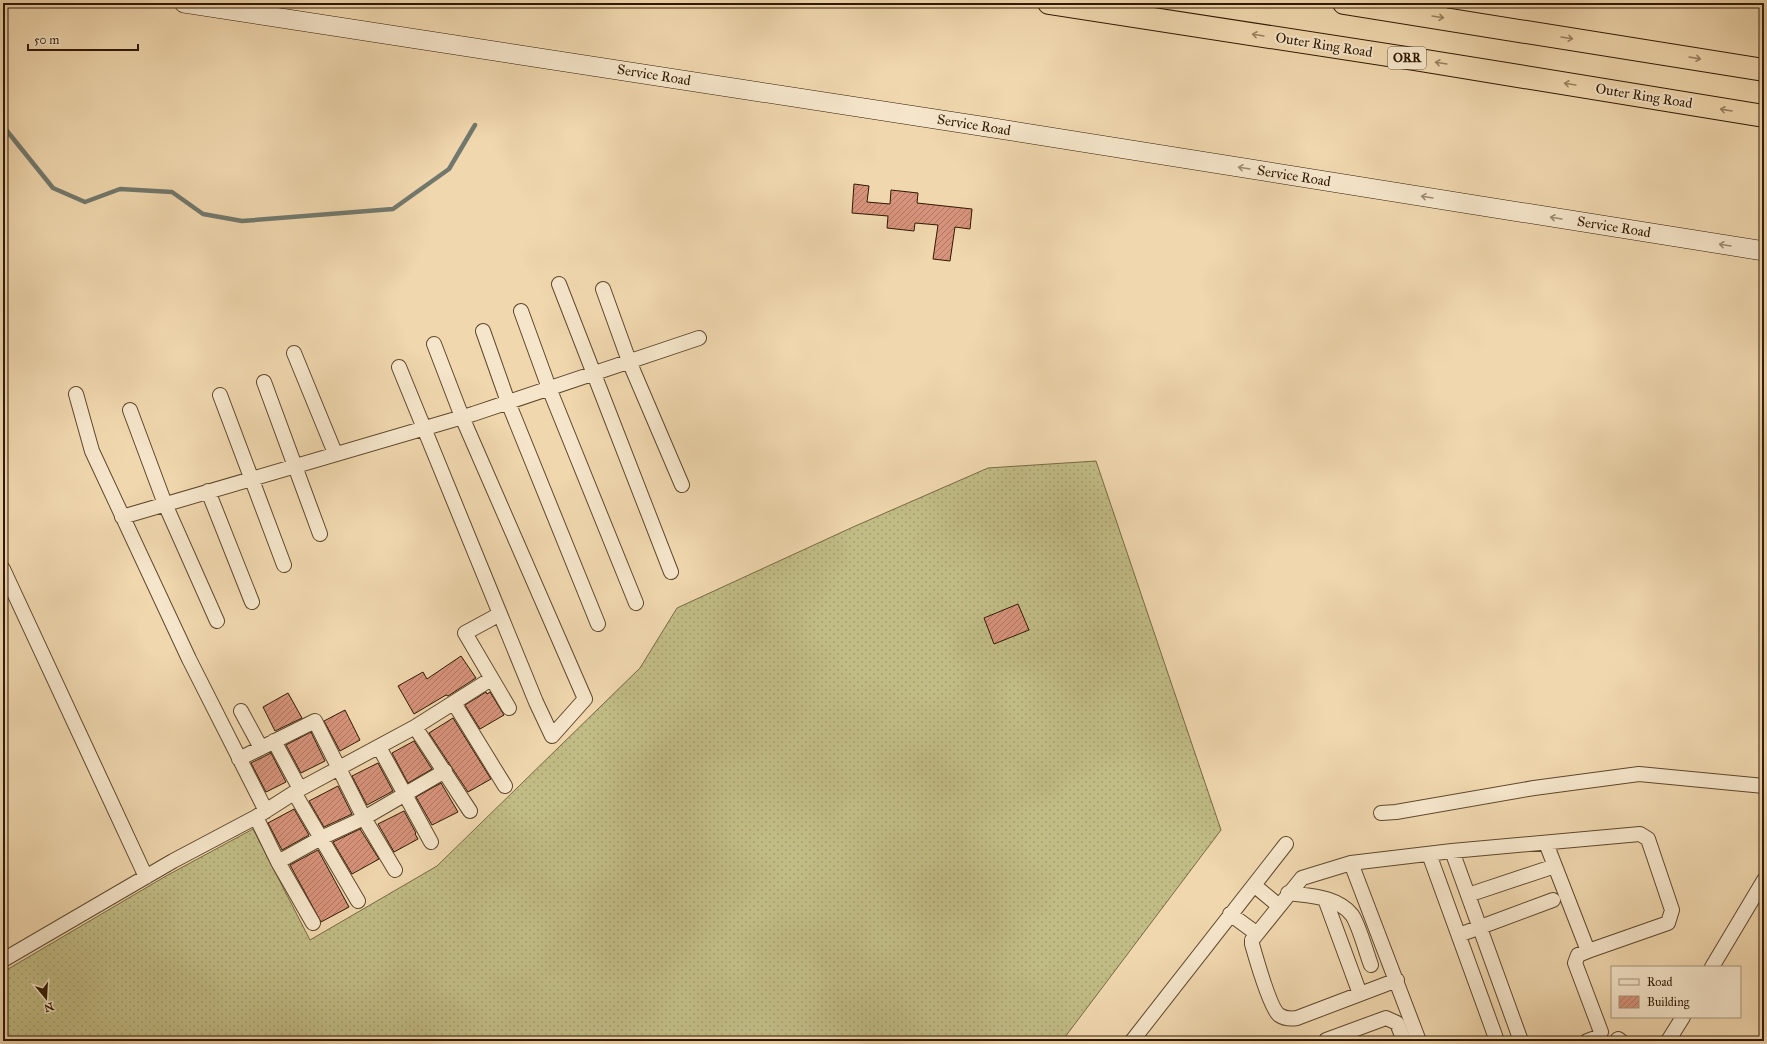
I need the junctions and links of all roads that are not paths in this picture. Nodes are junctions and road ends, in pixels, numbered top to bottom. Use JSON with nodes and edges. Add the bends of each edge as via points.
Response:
{"nodes":[{"id":1,"x":184,"y":3,"type":"edge"},
{"id":2,"x":1049,"y":3,"type":"edge"},
{"id":3,"x":1344,"y":3,"type":"edge"},
{"id":4,"x":1764,"y":70,"type":"edge"},
{"id":5,"x":1764,"y":116,"type":"edge"},
{"id":6,"x":1764,"y":251,"type":"edge"},
{"id":7,"x":559,"y":284,"type":"dead end"},
{"id":8,"x":603,"y":289,"type":"dead end"},
{"id":9,"x":521,"y":311,"type":"dead end"},
{"id":10,"x":483,"y":332,"type":"dead end"},
{"id":11,"x":699,"y":338,"type":"dead end"},
{"id":12,"x":434,"y":344,"type":"dead end"},
{"id":13,"x":294,"y":353,"type":"dead end"},
{"id":14,"x":629,"y":361,"type":"junction"},
{"id":15,"x":399,"y":367,"type":"dead end"},
{"id":16,"x":595,"y":373,"type":"junction"},
{"id":17,"x":264,"y":382,"type":"dead end"},
{"id":18,"x":549,"y":388,"type":"junction"},
{"id":19,"x":76,"y":394,"type":"dead end"},
{"id":20,"x":220,"y":395,"type":"dead end"},
{"id":21,"x":508,"y":402,"type":"junction"},
{"id":22,"x":130,"y":410,"type":"dead end"},
{"id":23,"x":462,"y":417,"type":"junction"},
{"id":24,"x":423,"y":428,"type":"junction"},
{"id":25,"x":335,"y":453,"type":"junction"},
{"id":26,"x":295,"y":466,"type":"junction"},
{"id":27,"x":251,"y":479,"type":"junction"},
{"id":28,"x":682,"y":485,"type":"dead end"},
{"id":29,"x":208,"y":491,"type":"junction"},
{"id":30,"x":165,"y":504,"type":"junction"},
{"id":31,"x":122,"y":517,"type":"junction"},
{"id":32,"x":320,"y":534,"type":"dead end"},
{"id":33,"x":284,"y":565,"type":"dead end"},
{"id":34,"x":3,"y":569,"type":"edge"},
{"id":35,"x":671,"y":572,"type":"dead end"},
{"id":36,"x":252,"y":602,"type":"dead end"},
{"id":37,"x":636,"y":603,"type":"dead end"},
{"id":38,"x":500,"y":614,"type":"junction"},
{"id":39,"x":217,"y":620,"type":"dead end"},
{"id":40,"x":598,"y":624,"type":"dead end"},
{"id":41,"x":491,"y":679,"type":"junction"},
{"id":42,"x":454,"y":703,"type":"junction"},
{"id":43,"x":509,"y":708,"type":"dead end"},
{"id":44,"x":241,"y":710,"type":"dead end"},
{"id":45,"x":414,"y":727,"type":"junction"},
{"id":46,"x":274,"y":741,"type":"junction"},
{"id":47,"x":379,"y":747,"type":"junction"},
{"id":48,"x":261,"y":748,"type":"junction"},
{"id":49,"x":239,"y":759,"type":"junction"},
{"id":50,"x":339,"y":769,"type":"junction"},
{"id":51,"x":445,"y":772,"type":"junction"},
{"id":52,"x":505,"y":786,"type":"dead end"},
{"id":53,"x":1764,"y":786,"type":"edge"},
{"id":54,"x":298,"y":791,"type":"junction"},
{"id":55,"x":405,"y":795,"type":"junction"},
{"id":56,"x":470,"y":811,"type":"dead end"},
{"id":57,"x":1381,"y":812,"type":"dead end"},
{"id":58,"x":261,"y":814,"type":"junction"},
{"id":59,"x":364,"y":818,"type":"junction"},
{"id":60,"x":322,"y":838,"type":"junction"},
{"id":61,"x":431,"y":842,"type":"dead end"},
{"id":62,"x":1546,"y":843,"type":"junction"},
{"id":63,"x":1286,"y":844,"type":"dead end"},
{"id":64,"x":1452,"y":851,"type":"junction"},
{"id":65,"x":1429,"y":854,"type":"junction"},
{"id":66,"x":278,"y":862,"type":"junction"},
{"id":67,"x":1351,"y":863,"type":"junction"},
{"id":68,"x":1555,"y":866,"type":"junction"},
{"id":69,"x":395,"y":870,"type":"dead end"},
{"id":70,"x":146,"y":876,"type":"junction"},
{"id":71,"x":1764,"y":880,"type":"edge"},
{"id":72,"x":1254,"y":885,"type":"junction"},
{"id":73,"x":1288,"y":893,"type":"junction"},
{"id":74,"x":1468,"y":895,"type":"junction"},
{"id":75,"x":1325,"y":899,"type":"junction"},
{"id":76,"x":1553,"y":900,"type":"dead end"},
{"id":77,"x":358,"y":901,"type":"dead end"},
{"id":78,"x":1279,"y":906,"type":"junction"},
{"id":79,"x":1230,"y":914,"type":"junction"},
{"id":80,"x":313,"y":924,"type":"dead end"},
{"id":81,"x":1479,"y":926,"type":"junction"},
{"id":82,"x":1256,"y":933,"type":"junction"},
{"id":83,"x":1459,"y":935,"type":"junction"},
{"id":84,"x":1588,"y":951,"type":"junction"},
{"id":85,"x":3,"y":960,"type":"edge"},
{"id":86,"x":1371,"y":965,"type":"dead end"},
{"id":87,"x":1713,"y":966,"type":"edge"},
{"id":88,"x":1397,"y":980,"type":"junction"},
{"id":89,"x":1360,"y":994,"type":"junction"},
{"id":90,"x":1682,"y":1018,"type":"edge"},
{"id":91,"x":1326,"y":1040,"type":"dead end"},
{"id":92,"x":1132,"y":1041,"type":"edge"},
{"id":93,"x":1404,"y":1041,"type":"edge"},
{"id":94,"x":1419,"y":1041,"type":"edge"},
{"id":95,"x":1497,"y":1041,"type":"edge"},
{"id":96,"x":1521,"y":1041,"type":"edge"},
{"id":97,"x":1587,"y":1041,"type":"edge"},
{"id":98,"x":1668,"y":1041,"type":"edge"}],
"edges":[{"from":6,"to":1,"type":"main road","name":"Service Road","one_way":true,"via":[[987,127]]},
{"from":5,"to":2,"type":"highway","name":"Outer Ring Road","number":"ORR","one_way":true},
{"from":3,"to":4,"type":"highway","one_way":true},
{"from":7,"to":16,"type":"street"},
{"from":8,"to":14,"type":"street"},
{"from":9,"to":18,"type":"street"},
{"from":10,"to":21,"type":"street"},
{"from":11,"to":14,"type":"street"},
{"from":12,"to":23,"type":"street"},
{"from":13,"to":25,"type":"street"},
{"from":14,"to":16,"type":"street"},
{"from":14,"to":28,"type":"street"},
{"from":15,"to":24,"type":"street"},
{"from":16,"to":18,"type":"street"},
{"from":16,"to":35,"type":"street"},
{"from":17,"to":26,"type":"street"},
{"from":18,"to":21,"type":"street"},
{"from":18,"to":37,"type":"street"},
{"from":19,"to":31,"type":"street","via":[[92,451]]},
{"from":20,"to":27,"type":"street"},
{"from":21,"to":23,"type":"street"},
{"from":21,"to":40,"type":"street"},
{"from":22,"to":30,"type":"street"},
{"from":23,"to":24,"type":"street"},
{"from":23,"to":38,"type":"street","via":[[585,699],[552,736]]},
{"from":24,"to":25,"type":"street"},
{"from":24,"to":38,"type":"street"},
{"from":25,"to":26,"type":"street"},
{"from":26,"to":27,"type":"street"},
{"from":26,"to":32,"type":"street"},
{"from":27,"to":29,"type":"street"},
{"from":27,"to":33,"type":"street"},
{"from":29,"to":30,"type":"street"},
{"from":29,"to":36,"type":"street"},
{"from":30,"to":31,"type":"street"},
{"from":30,"to":39,"type":"street"},
{"from":31,"to":49,"type":"street"},
{"from":34,"to":70,"type":"street"},
{"from":38,"to":41,"type":"street","via":[[465,633]]},
{"from":41,"to":42,"type":"street"},
{"from":41,"to":43,"type":"street"},
{"from":42,"to":45,"type":"street"},
{"from":42,"to":52,"type":"street"},
{"from":44,"to":48,"type":"street"},
{"from":45,"to":47,"type":"street"},
{"from":45,"to":51,"type":"street"},
{"from":46,"to":48,"type":"street"},
{"from":46,"to":50,"type":"street","via":[[315,721]]},
{"from":46,"to":54,"type":"street"},
{"from":47,"to":50,"type":"street"},
{"from":47,"to":55,"type":"street"},
{"from":48,"to":49,"type":"street"},
{"from":49,"to":58,"type":"street"},
{"from":50,"to":54,"type":"street"},
{"from":50,"to":59,"type":"street"},
{"from":51,"to":55,"type":"street"},
{"from":51,"to":56,"type":"street"},
{"from":53,"to":57,"type":"street","via":[[1639,774],[1534,788],[1396,812]]},
{"from":54,"to":58,"type":"street"},
{"from":54,"to":60,"type":"street"},
{"from":55,"to":59,"type":"street"},
{"from":55,"to":61,"type":"street"},
{"from":58,"to":66,"type":"street"},
{"from":58,"to":70,"type":"street"},
{"from":59,"to":60,"type":"street"},
{"from":59,"to":69,"type":"street"},
{"from":60,"to":66,"type":"street"},
{"from":60,"to":77,"type":"street"},
{"from":62,"to":64,"type":"street"},
{"from":62,"to":68,"type":"street"},
{"from":62,"to":84,"type":"street","via":[[1640,834],[1648,839],[1672,910],[1668,923]]},
{"from":63,"to":72,"type":"street"},
{"from":64,"to":65,"type":"street"},
{"from":64,"to":74,"type":"street"},
{"from":65,"to":67,"type":"street"},
{"from":65,"to":83,"type":"street"},
{"from":66,"to":80,"type":"street"},
{"from":67,"to":73,"type":"street","via":[[1302,878]]},
{"from":67,"to":88,"type":"street"},
{"from":68,"to":74,"type":"street"},
{"from":68,"to":84,"type":"street"},
{"from":70,"to":85,"type":"street"},
{"from":71,"to":87,"type":"street"},
{"from":72,"to":78,"type":"street"},
{"from":72,"to":79,"type":"street"},
{"from":73,"to":75,"type":"street"},
{"from":73,"to":78,"type":"street"},
{"from":74,"to":81,"type":"street"},
{"from":75,"to":86,"type":"street","via":[[1346,909],[1353,916]]},
{"from":75,"to":89,"type":"street"},
{"from":76,"to":81,"type":"street"},
{"from":78,"to":82,"type":"street"},
{"from":79,"to":82,"type":"street"},
{"from":79,"to":92,"type":"street"},
{"from":81,"to":83,"type":"street"},
{"from":81,"to":96,"type":"street"},
{"from":82,"to":89,"type":"street","via":[[1252,944],[1273,1007],[1280,1016],[1297,1018]]},
{"from":83,"to":95,"type":"street"},
{"from":84,"to":97,"type":"street","via":[[1578,955],[1575,963],[1602,1032],[1598,1038]]},
{"from":88,"to":89,"type":"street"},
{"from":88,"to":94,"type":"street"},
{"from":90,"to":98,"type":"street"},
{"from":91,"to":93,"type":"street","via":[[1386,1018],[1397,1023]]}]}
